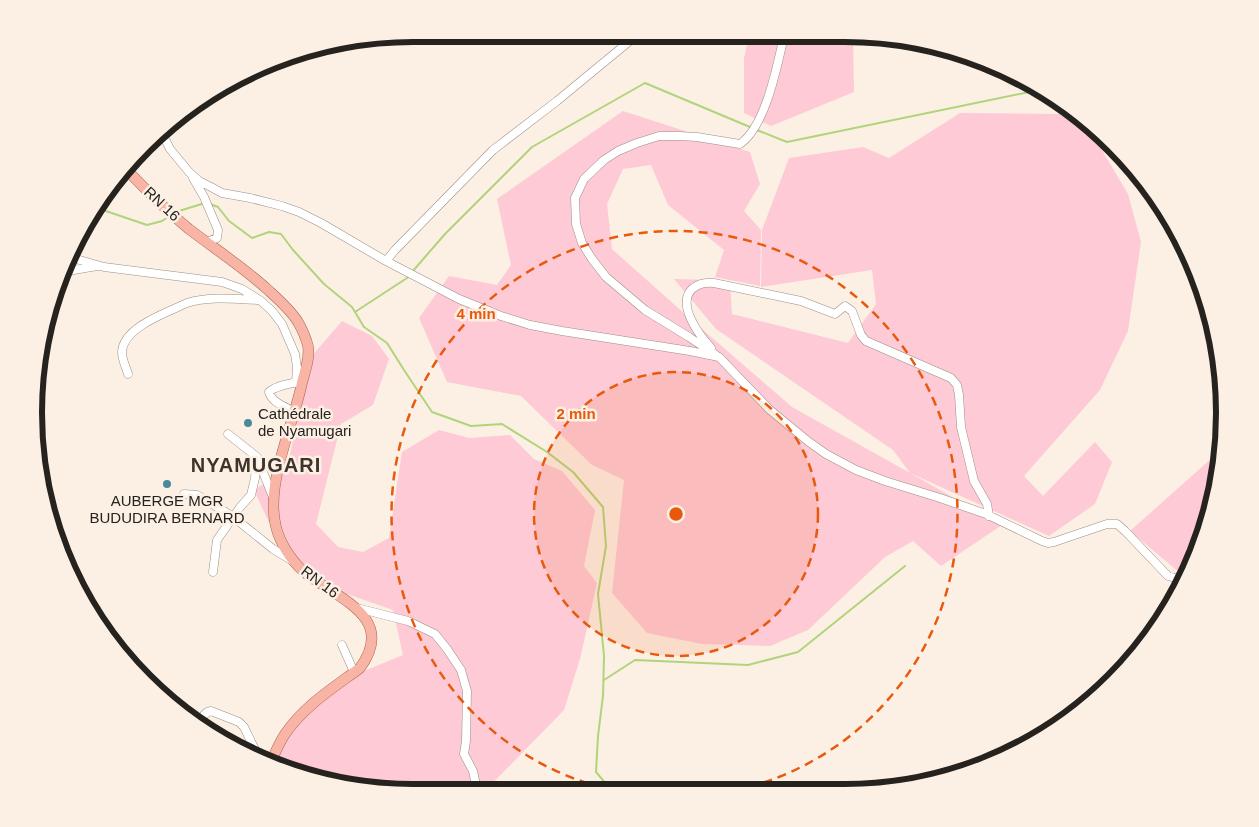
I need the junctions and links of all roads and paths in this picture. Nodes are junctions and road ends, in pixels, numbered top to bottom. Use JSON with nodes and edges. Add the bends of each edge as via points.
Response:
{"nodes":[{"id":1,"x":629,"y":42,"type":"edge"},
{"id":2,"x":783,"y":42,"type":"edge"},
{"id":3,"x":165,"y":139,"type":"edge"},
{"id":4,"x":189,"y":172,"type":"junction"},
{"id":5,"x":131,"y":174,"type":"edge"},
{"id":6,"x":207,"y":242,"type":"junction"},
{"id":7,"x":77,"y":259,"type":"edge"},
{"id":8,"x":386,"y":261,"type":"junction"},
{"id":9,"x":102,"y":266,"type":"junction"},
{"id":10,"x":72,"y":271,"type":"edge"},
{"id":11,"x":260,"y":300,"type":"junction"},
{"id":12,"x":719,"y":357,"type":"junction"},
{"id":13,"x":128,"y":374,"type":"dead end"},
{"id":14,"x":300,"y":382,"type":"junction"},
{"id":15,"x":295,"y":412,"type":"junction"},
{"id":16,"x":228,"y":434,"type":"dead end"},
{"id":17,"x":257,"y":457,"type":"junction"},
{"id":18,"x":184,"y":494,"type":"dead end"},
{"id":19,"x":273,"y":497,"type":"junction"},
{"id":20,"x":990,"y":516,"type":"junction"},
{"id":21,"x":233,"y":517,"type":"junction"},
{"id":22,"x":293,"y":561,"type":"junction"},
{"id":23,"x":213,"y":572,"type":"dead end"},
{"id":24,"x":1178,"y":579,"type":"edge"},
{"id":25,"x":357,"y":608,"type":"junction"},
{"id":26,"x":342,"y":645,"type":"dead end"},
{"id":27,"x":354,"y":672,"type":"junction"},
{"id":28,"x":202,"y":718,"type":"edge"},
{"id":29,"x":254,"y":748,"type":"edge"},
{"id":30,"x":274,"y":757,"type":"edge"},
{"id":31,"x":476,"y":784,"type":"edge"}],
"edges":[{"from":1,"to":8,"type":"street","via":[[493,150]]},
{"from":2,"to":12,"type":"street","via":[[764,110],[751,133],[740,144],[697,137],[659,136],[637,143],[604,160],[584,179],[575,198],[576,224],[582,243],[606,277],[645,310]]},
{"from":3,"to":4,"type":"street"},
{"from":4,"to":6,"type":"street","via":[[218,230],[217,238]]},
{"from":4,"to":8,"type":"street","via":[[222,193],[298,212]]},
{"from":5,"to":6,"type":"main road","name":"RN 16","number":"RN 16"},
{"from":6,"to":14,"type":"main road","name":"RN 16","number":"RN 16","via":[[252,276],[293,315],[308,347],[308,362]]},
{"from":7,"to":9,"type":"street"},
{"from":8,"to":12,"type":"street","via":[[459,299],[530,325]]},
{"from":9,"to":10,"type":"street"},
{"from":9,"to":11,"type":"street","via":[[222,282]]},
{"from":11,"to":13,"type":"street","via":[[212,298],[194,301],[140,326],[123,345],[122,354]]},
{"from":11,"to":14,"type":"street","via":[[282,324],[295,354]]},
{"from":12,"to":20,"type":"street","via":[[770,410],[826,454],[885,482]]},
{"from":12,"to":20,"type":"street","via":[[701,337],[686,301],[688,294],[706,282],[801,301],[835,314],[845,306],[852,311],[866,341],[951,378],[957,385],[961,427],[974,481]]},
{"from":14,"to":15,"type":"main road","name":"RN 16","number":"RN 16"},
{"from":14,"to":15,"type":"street","via":[[269,392],[274,401]]},
{"from":15,"to":19,"type":"main road","name":"RN 16","number":"RN 16"},
{"from":16,"to":17,"type":"street"},
{"from":17,"to":19,"type":"street"},
{"from":17,"to":21,"type":"street","via":[[252,494]]},
{"from":18,"to":21,"type":"street","via":[[197,495]]},
{"from":19,"to":22,"type":"main road","name":"RN 16","number":"RN 16","via":[[276,528]]},
{"from":20,"to":24,"type":"street","via":[[1048,543],[1107,524],[1118,524],[1168,576]]},
{"from":21,"to":22,"type":"street"},
{"from":21,"to":23,"type":"street","via":[[217,540]]},
{"from":22,"to":25,"type":"main road","name":"RN 16","number":"RN 16","via":[[317,582]]},
{"from":25,"to":27,"type":"main road","name":"RN 16","number":"RN 16","via":[[371,629],[372,639],[365,661]]},
{"from":25,"to":31,"type":"street","via":[[408,621],[435,634],[447,648],[461,670],[467,691],[464,754]]},
{"from":26,"to":27,"type":"street"},
{"from":27,"to":30,"type":"main road","name":"RN 16","number":"RN 16","via":[[296,720]]},
{"from":28,"to":29,"type":"street","via":[[211,711],[239,722]]}]}
